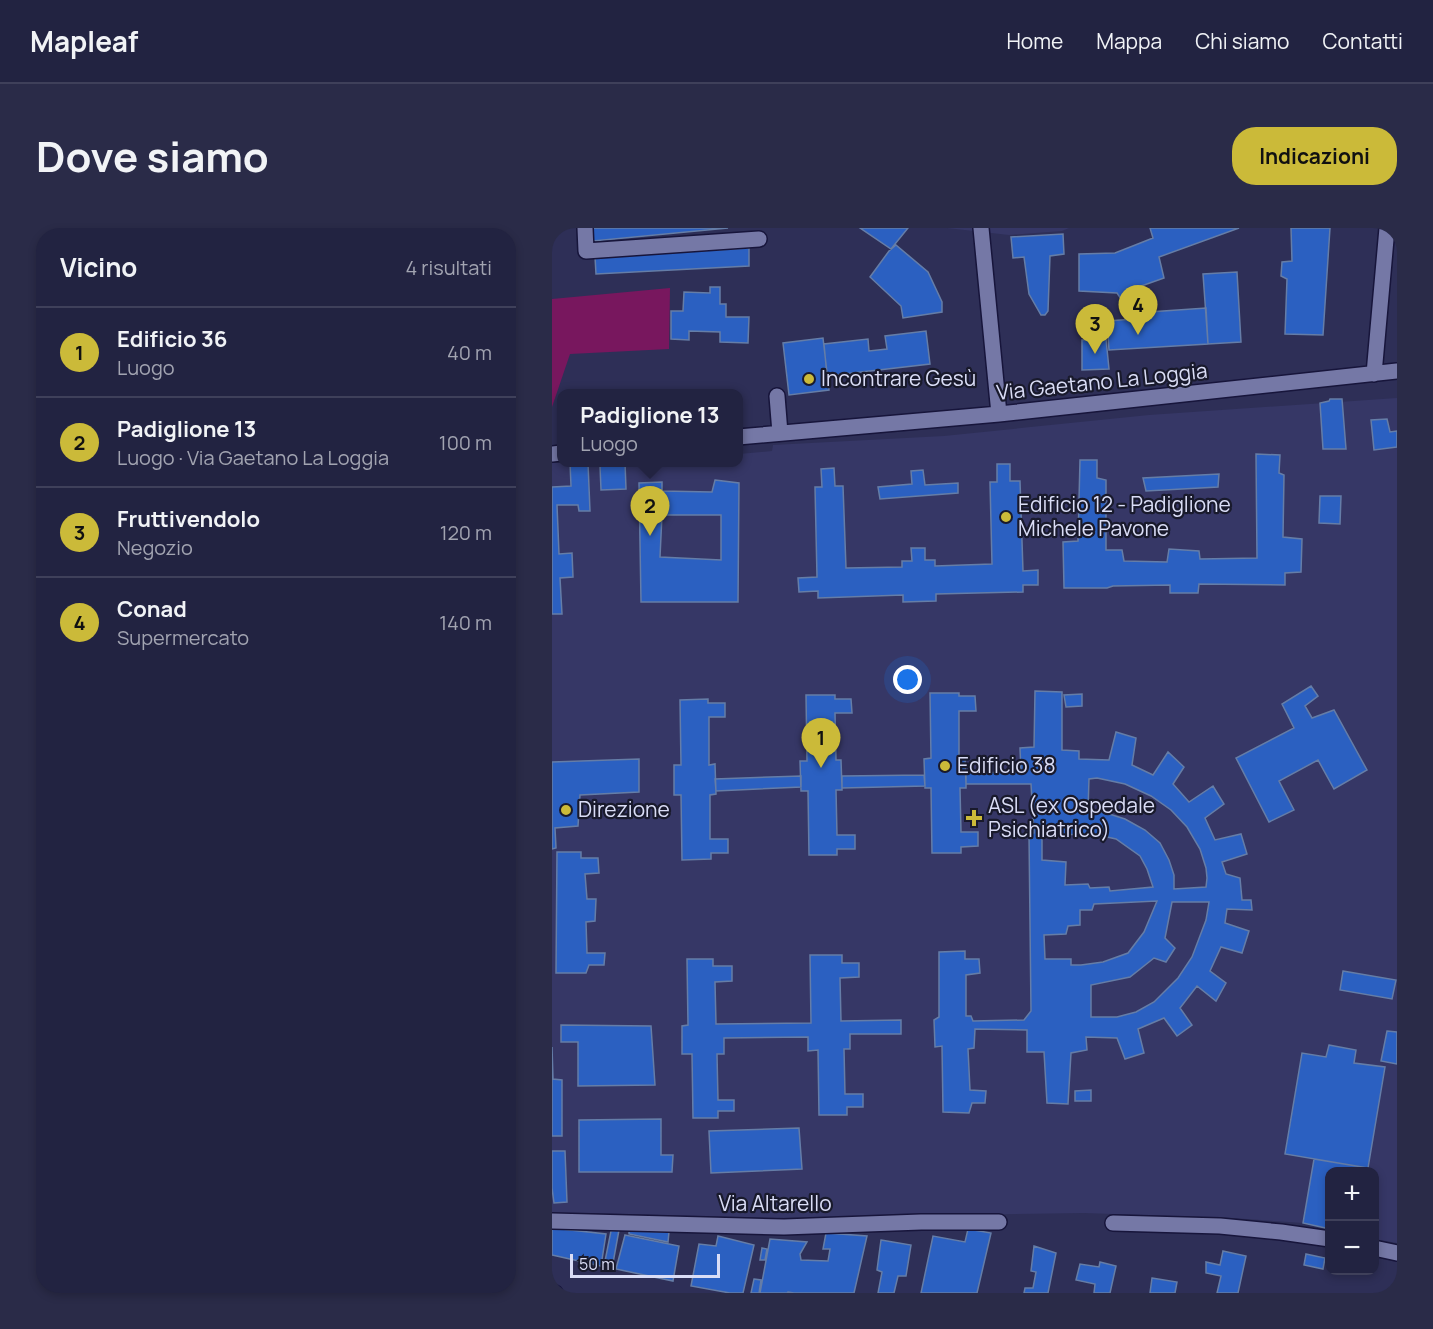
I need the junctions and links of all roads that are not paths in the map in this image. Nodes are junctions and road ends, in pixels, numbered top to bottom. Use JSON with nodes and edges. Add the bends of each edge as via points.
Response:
{"nodes":[{"id":1,"x":585,"y":228,"type":"edge"},
{"id":2,"x":981,"y":228,"type":"edge"},
{"id":3,"x":1387,"y":228,"type":"edge"},
{"id":4,"x":759,"y":239,"type":"dead end"},
{"id":5,"x":1397,"y":371,"type":"edge"},
{"id":6,"x":1374,"y":374,"type":"junction"},
{"id":7,"x":777,"y":396,"type":"dead end"},
{"id":8,"x":999,"y":414,"type":"junction"},
{"id":9,"x":780,"y":433,"type":"junction"},
{"id":10,"x":743,"y":437,"type":"edge"},
{"id":11,"x":552,"y":1221,"type":"edge"},
{"id":12,"x":999,"y":1222,"type":"dead end"},
{"id":13,"x":1113,"y":1223,"type":"dead end"},
{"id":14,"x":1325,"y":1238,"type":"edge"},
{"id":15,"x":1379,"y":1249,"type":"edge"},
{"id":16,"x":1397,"y":1253,"type":"edge"}],
"edges":[{"from":1,"to":4,"type":"street","via":[[586,251]]},
{"from":2,"to":8,"type":"street"},
{"from":3,"to":6,"type":"street"},
{"from":5,"to":6,"type":"street","name":"Via Gaetano La Loggia"},
{"from":6,"to":8,"type":"street","name":"Via Gaetano La Loggia"},
{"from":7,"to":9,"type":"street"},
{"from":8,"to":9,"type":"street","name":"Via Gaetano La Loggia"},
{"from":9,"to":10,"type":"street","name":"Via Gaetano La Loggia"},
{"from":11,"to":12,"type":"street","name":"Via Altarello","via":[[784,1227]]},
{"from":13,"to":14,"type":"street","via":[[1220,1226]]},
{"from":15,"to":16,"type":"street"}]}
